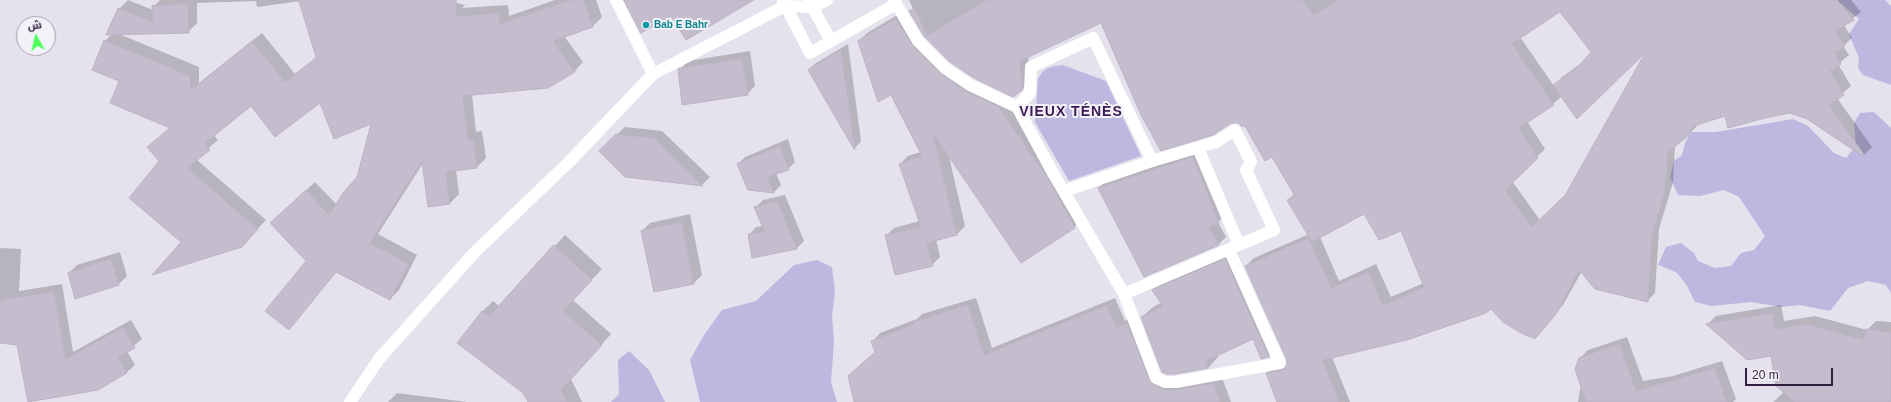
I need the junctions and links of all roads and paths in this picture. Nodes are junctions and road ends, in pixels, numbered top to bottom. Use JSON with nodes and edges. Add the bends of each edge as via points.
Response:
{"nodes":[{"id":1,"x":616,"y":0,"type":"edge"},
{"id":2,"x":827,"y":0,"type":"edge"},
{"id":3,"x":895,"y":2,"type":"edge"},
{"id":4,"x":784,"y":3,"type":"edge"},
{"id":5,"x":810,"y":3,"type":"edge"},
{"id":6,"x":831,"y":41,"type":"junction"},
{"id":7,"x":653,"y":74,"type":"junction"},
{"id":8,"x":1017,"y":107,"type":"junction"},
{"id":9,"x":1198,"y":148,"type":"junction"},
{"id":10,"x":1152,"y":161,"type":"junction"},
{"id":11,"x":1064,"y":192,"type":"junction"},
{"id":12,"x":1234,"y":247,"type":"junction"},
{"id":13,"x":1124,"y":294,"type":"junction"},
{"id":14,"x":350,"y":402,"type":"edge"}],
"edges":[{"from":1,"to":7,"type":"street"},
{"from":2,"to":5,"type":"street"},
{"from":3,"to":6,"type":"street"},
{"from":3,"to":8,"type":"street","via":[[918,41],[946,68],[970,84]]},
{"from":4,"to":5,"type":"street"},
{"from":4,"to":6,"type":"street","via":[[810,52]]},
{"from":4,"to":7,"type":"street"},
{"from":5,"to":6,"type":"street"},
{"from":7,"to":14,"type":"street","via":[[568,162],[474,253],[379,359]]},
{"from":8,"to":10,"type":"street","via":[[1030,93],[1031,67],[1093,38]]},
{"from":8,"to":11,"type":"street"},
{"from":9,"to":10,"type":"street"},
{"from":9,"to":12,"type":"street"},
{"from":9,"to":12,"type":"street","via":[[1216,142],[1234,130],[1251,162],[1246,170],[1274,230]]},
{"from":10,"to":11,"type":"street"},
{"from":11,"to":13,"type":"street"},
{"from":12,"to":13,"type":"street"},
{"from":12,"to":13,"type":"street","via":[[1280,363],[1165,382],[1156,378]]}]}
